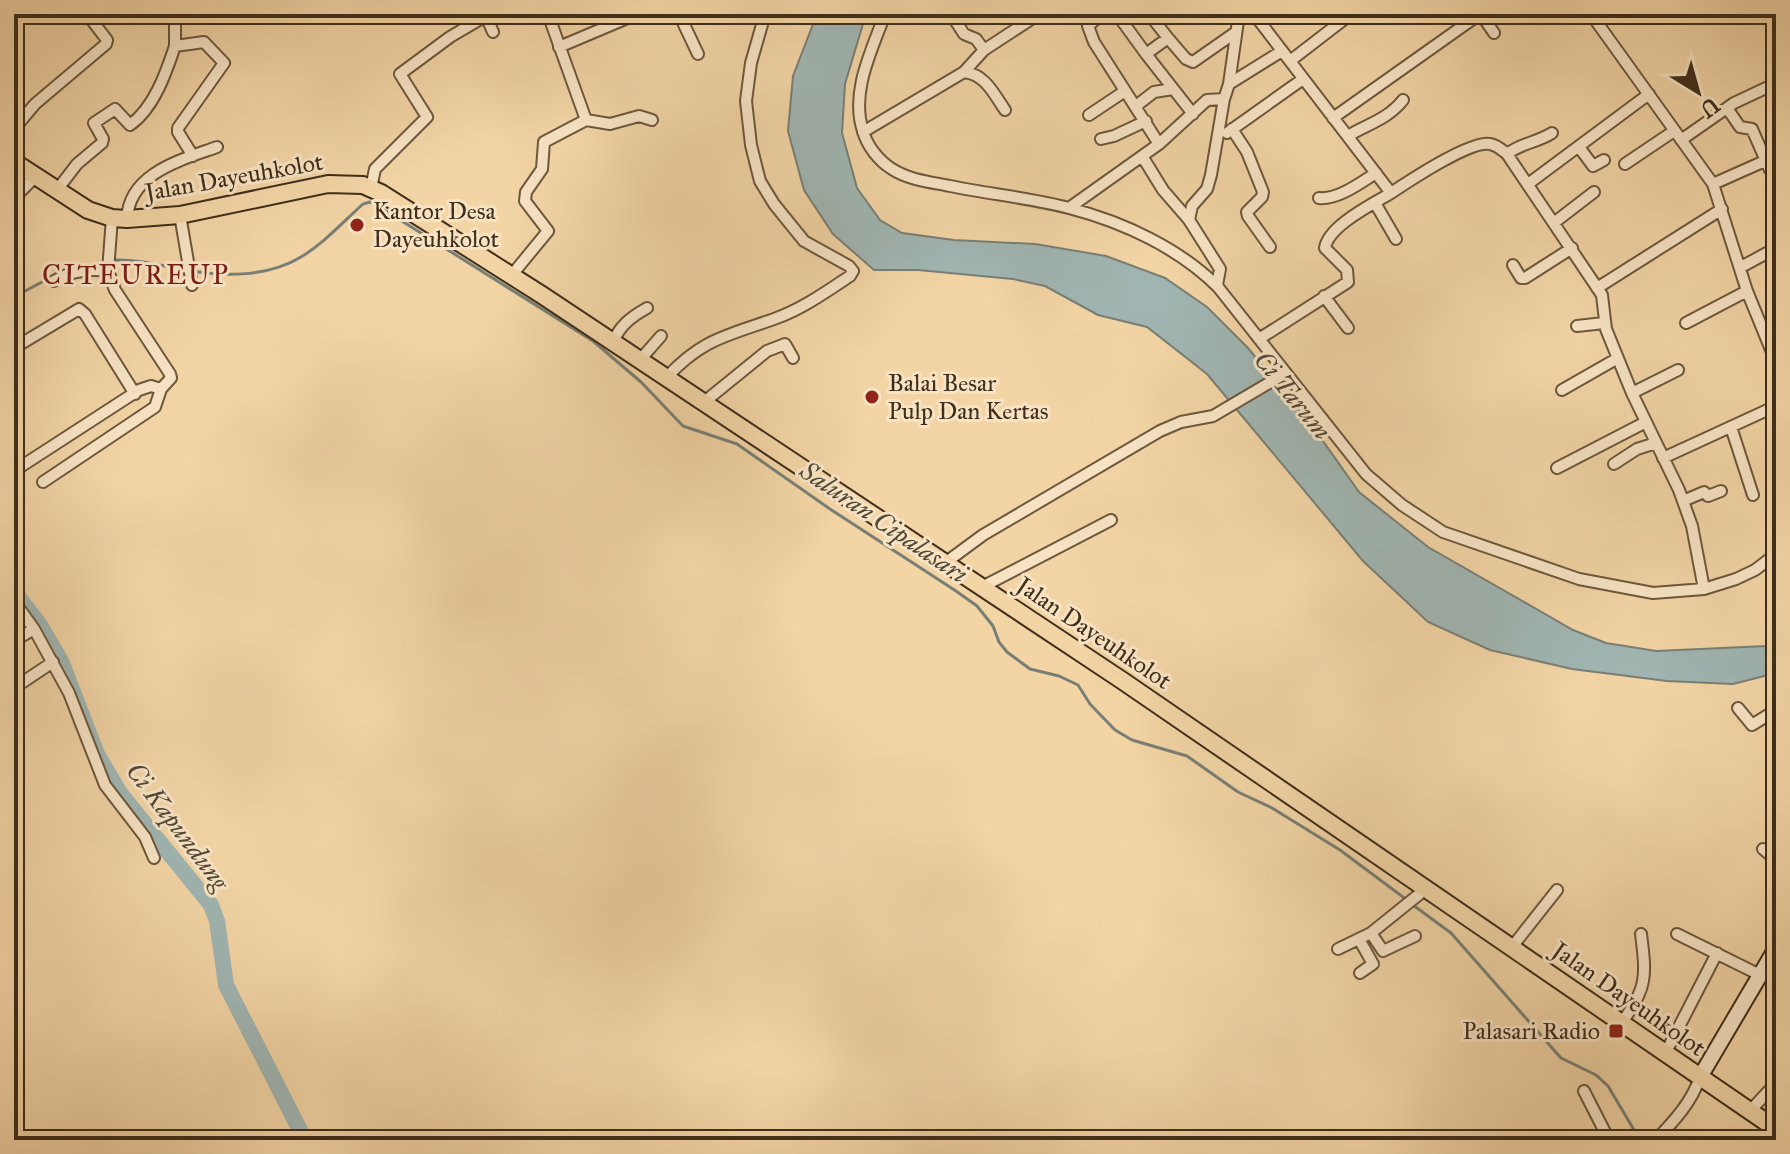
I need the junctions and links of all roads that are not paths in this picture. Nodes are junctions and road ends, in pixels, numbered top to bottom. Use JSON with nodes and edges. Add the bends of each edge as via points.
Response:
{"nodes":[{"id":1,"x":87,"y":14,"type":"edge"},
{"id":2,"x":175,"y":14,"type":"edge"},
{"id":3,"x":548,"y":14,"type":"edge"},
{"id":4,"x":637,"y":14,"type":"edge"},
{"id":5,"x":679,"y":14,"type":"edge"},
{"id":6,"x":765,"y":14,"type":"edge"},
{"id":7,"x":885,"y":14,"type":"edge"},
{"id":8,"x":951,"y":14,"type":"edge"},
{"id":9,"x":1039,"y":14,"type":"edge"},
{"id":10,"x":1117,"y":14,"type":"edge"},
{"id":11,"x":1149,"y":14,"type":"edge"},
{"id":12,"x":1239,"y":14,"type":"edge"},
{"id":13,"x":1351,"y":14,"type":"edge"},
{"id":14,"x":1480,"y":14,"type":"edge"},
{"id":15,"x":1591,"y":14,"type":"edge"},
{"id":16,"x":488,"y":15,"type":"edge"},
{"id":17,"x":1098,"y":15,"type":"edge"},
{"id":18,"x":1260,"y":16,"type":"edge"},
{"id":19,"x":1466,"y":18,"type":"edge"},
{"id":20,"x":493,"y":32,"type":"dead end"},
{"id":21,"x":1236,"y":32,"type":"junction"},
{"id":22,"x":1494,"y":33,"type":"dead end"},
{"id":23,"x":1168,"y":38,"type":"junction"},
{"id":24,"x":175,"y":46,"type":"junction"},
{"id":25,"x":559,"y":47,"type":"junction"},
{"id":26,"x":984,"y":50,"type":"junction"},
{"id":27,"x":1282,"y":51,"type":"junction"},
{"id":28,"x":698,"y":54,"type":"dead end"},
{"id":29,"x":1146,"y":54,"type":"junction"},
{"id":30,"x":1290,"y":61,"type":"junction"},
{"id":31,"x":964,"y":72,"type":"junction"},
{"id":32,"x":1303,"y":79,"type":"junction"},
{"id":33,"x":1229,"y":84,"type":"junction"},
{"id":34,"x":1173,"y":89,"type":"junction"},
{"id":35,"x":1125,"y":91,"type":"junction"},
{"id":36,"x":1649,"y":94,"type":"junction"},
{"id":37,"x":1776,"y":94,"type":"edge"},
{"id":38,"x":1224,"y":99,"type":"junction"},
{"id":39,"x":1403,"y":100,"type":"dead end"},
{"id":40,"x":1136,"y":106,"type":"junction"},
{"id":41,"x":1727,"y":108,"type":"junction"},
{"id":42,"x":1005,"y":110,"type":"dead end"},
{"id":43,"x":1193,"y":114,"type":"junction"},
{"id":44,"x":1089,"y":115,"type":"dead end"},
{"id":45,"x":1333,"y":118,"type":"junction"},
{"id":46,"x":586,"y":120,"type":"junction"},
{"id":47,"x":652,"y":120,"type":"dead end"},
{"id":48,"x":1146,"y":121,"type":"junction"},
{"id":49,"x":14,"y":129,"type":"edge"},
{"id":50,"x":1232,"y":129,"type":"junction"},
{"id":51,"x":863,"y":132,"type":"junction"},
{"id":52,"x":1552,"y":133,"type":"dead end"},
{"id":53,"x":1678,"y":135,"type":"junction"},
{"id":54,"x":1348,"y":136,"type":"junction"},
{"id":55,"x":1101,"y":139,"type":"dead end"},
{"id":56,"x":1217,"y":140,"type":"junction"},
{"id":57,"x":1159,"y":144,"type":"junction"},
{"id":58,"x":217,"y":147,"type":"dead end"},
{"id":59,"x":1579,"y":147,"type":"junction"},
{"id":60,"x":1507,"y":154,"type":"junction"},
{"id":61,"x":193,"y":156,"type":"junction"},
{"id":62,"x":1142,"y":156,"type":"junction"},
{"id":63,"x":1604,"y":160,"type":"dead end"},
{"id":64,"x":14,"y":162,"type":"edge"},
{"id":65,"x":1625,"y":164,"type":"dead end"},
{"id":66,"x":1771,"y":164,"type":"edge"},
{"id":67,"x":1376,"y":173,"type":"junction"},
{"id":68,"x":36,"y":176,"type":"junction"},
{"id":69,"x":1528,"y":184,"type":"junction"},
{"id":70,"x":1713,"y":184,"type":"junction"},
{"id":71,"x":371,"y":188,"type":"junction"},
{"id":72,"x":57,"y":190,"type":"junction"},
{"id":73,"x":1594,"y":192,"type":"dead end"},
{"id":74,"x":1391,"y":193,"type":"junction"},
{"id":75,"x":14,"y":198,"type":"edge"},
{"id":76,"x":1319,"y":198,"type":"dead end"},
{"id":77,"x":1375,"y":203,"type":"junction"},
{"id":78,"x":1069,"y":208,"type":"junction"},
{"id":79,"x":1722,"y":209,"type":"junction"},
{"id":80,"x":180,"y":215,"type":"junction"},
{"id":81,"x":120,"y":219,"type":"junction"},
{"id":82,"x":1189,"y":220,"type":"junction"},
{"id":83,"x":1555,"y":222,"type":"junction"},
{"id":84,"x":1396,"y":239,"type":"dead end"},
{"id":85,"x":1270,"y":247,"type":"dead end"},
{"id":86,"x":1572,"y":248,"type":"junction"},
{"id":87,"x":1776,"y":248,"type":"edge"},
{"id":88,"x":1513,"y":265,"type":"dead end"},
{"id":89,"x":108,"y":266,"type":"junction"},
{"id":90,"x":1741,"y":267,"type":"junction"},
{"id":91,"x":191,"y":276,"type":"dead end"},
{"id":92,"x":511,"y":276,"type":"junction"},
{"id":93,"x":54,"y":281,"type":"dead end"},
{"id":94,"x":1217,"y":285,"type":"junction"},
{"id":95,"x":1597,"y":288,"type":"junction"},
{"id":96,"x":1747,"y":291,"type":"junction"},
{"id":97,"x":1324,"y":296,"type":"junction"},
{"id":98,"x":647,"y":308,"type":"dead end"},
{"id":99,"x":1604,"y":323,"type":"junction"},
{"id":100,"x":1686,"y":323,"type":"dead end"},
{"id":101,"x":1577,"y":326,"type":"dead end"},
{"id":102,"x":1348,"y":328,"type":"dead end"},
{"id":103,"x":661,"y":336,"type":"dead end"},
{"id":104,"x":1259,"y":339,"type":"junction"},
{"id":105,"x":613,"y":343,"type":"junction"},
{"id":106,"x":14,"y":348,"type":"edge"},
{"id":107,"x":793,"y":358,"type":"dead end"},
{"id":108,"x":1618,"y":358,"type":"junction"},
{"id":109,"x":639,"y":361,"type":"junction"},
{"id":110,"x":1776,"y":362,"type":"edge"},
{"id":111,"x":1678,"y":370,"type":"dead end"},
{"id":112,"x":1286,"y":373,"type":"junction"},
{"id":113,"x":666,"y":378,"type":"junction"},
{"id":114,"x":161,"y":389,"type":"junction"},
{"id":115,"x":1562,"y":390,"type":"dead end"},
{"id":116,"x":1632,"y":393,"type":"junction"},
{"id":117,"x":135,"y":394,"type":"junction"},
{"id":118,"x":703,"y":403,"type":"junction"},
{"id":119,"x":1776,"y":406,"type":"edge"},
{"id":120,"x":1646,"y":422,"type":"junction"},
{"id":121,"x":1731,"y":427,"type":"junction"},
{"id":122,"x":1656,"y":443,"type":"junction"},
{"id":123,"x":1663,"y":458,"type":"junction"},
{"id":124,"x":1614,"y":464,"type":"dead end"},
{"id":125,"x":1557,"y":468,"type":"dead end"},
{"id":126,"x":14,"y":471,"type":"edge"},
{"id":127,"x":43,"y":482,"type":"dead end"},
{"id":128,"x":1721,"y":491,"type":"dead end"},
{"id":129,"x":1753,"y":495,"type":"dead end"},
{"id":130,"x":1683,"y":501,"type":"junction"},
{"id":131,"x":1111,"y":520,"type":"dead end"},
{"id":132,"x":1776,"y":554,"type":"edge"},
{"id":133,"x":945,"y":563,"type":"junction"},
{"id":134,"x":982,"y":587,"type":"junction"},
{"id":135,"x":1704,"y":589,"type":"junction"},
{"id":136,"x":14,"y":601,"type":"edge"},
{"id":137,"x":34,"y":629,"type":"junction"},
{"id":138,"x":14,"y":641,"type":"edge"},
{"id":139,"x":53,"y":662,"type":"junction"},
{"id":140,"x":14,"y":688,"type":"edge"},
{"id":141,"x":1738,"y":708,"type":"dead end"},
{"id":142,"x":1776,"y":710,"type":"edge"},
{"id":143,"x":1763,"y":849,"type":"dead end"},
{"id":144,"x":154,"y":858,"type":"dead end"},
{"id":145,"x":1776,"y":860,"type":"edge"},
{"id":146,"x":1427,"y":888,"type":"junction"},
{"id":147,"x":1557,"y":890,"type":"dead end"},
{"id":148,"x":1371,"y":933,"type":"junction"},
{"id":149,"x":1641,"y":934,"type":"dead end"},
{"id":150,"x":1677,"y":934,"type":"dead end"},
{"id":151,"x":1415,"y":936,"type":"dead end"},
{"id":152,"x":1359,"y":939,"type":"junction"},
{"id":153,"x":1512,"y":947,"type":"junction"},
{"id":154,"x":1776,"y":948,"type":"edge"},
{"id":155,"x":1338,"y":949,"type":"dead end"},
{"id":156,"x":1717,"y":953,"type":"junction"},
{"id":157,"x":1360,"y":973,"type":"dead end"},
{"id":158,"x":1760,"y":975,"type":"junction"},
{"id":159,"x":1622,"y":1022,"type":"junction"},
{"id":160,"x":1666,"y":1052,"type":"junction"},
{"id":161,"x":1700,"y":1077,"type":"junction"},
{"id":162,"x":1776,"y":1083,"type":"edge"},
{"id":163,"x":1584,"y":1091,"type":"dead end"},
{"id":164,"x":1750,"y":1111,"type":"junction"},
{"id":165,"x":1776,"y":1129,"type":"edge"},
{"id":166,"x":1658,"y":1139,"type":"edge"},
{"id":167,"x":1609,"y":1140,"type":"edge"}],
"edges":[{"from":1,"to":49,"type":"street","via":[[106,44],[35,104]]},
{"from":2,"to":24,"type":"street"},
{"from":3,"to":25,"type":"street"},
{"from":4,"to":25,"type":"street"},
{"from":5,"to":28,"type":"street"},
{"from":6,"to":113,"type":"street","via":[[746,101],[762,185],[804,241],[849,266],[852,274],[806,304],[703,345]]},
{"from":7,"to":51,"type":"street","via":[[862,82]]},
{"from":8,"to":26,"type":"street"},
{"from":9,"to":26,"type":"street"},
{"from":10,"to":29,"type":"street"},
{"from":11,"to":23,"type":"street"},
{"from":12,"to":21,"type":"street"},
{"from":13,"to":30,"type":"street"},
{"from":14,"to":19,"type":"street"},
{"from":14,"to":22,"type":"street"},
{"from":15,"to":36,"type":"street"},
{"from":16,"to":20,"type":"street"},
{"from":16,"to":71,"type":"street","via":[[400,74],[427,117],[375,169]]},
{"from":17,"to":35,"type":"street","via":[[1088,26]]},
{"from":18,"to":27,"type":"street"},
{"from":19,"to":45,"type":"street"},
{"from":21,"to":23,"type":"street","via":[[1191,62]]},
{"from":21,"to":33,"type":"street"},
{"from":23,"to":29,"type":"street"},
{"from":24,"to":61,"type":"street","via":[[204,42],[224,63],[178,128]]},
{"from":24,"to":72,"type":"street","via":[[139,118],[130,125],[115,109],[94,123],[102,143]]},
{"from":25,"to":46,"type":"street"},
{"from":26,"to":31,"type":"street"},
{"from":27,"to":30,"type":"street"},
{"from":27,"to":33,"type":"street"},
{"from":29,"to":34,"type":"street"},
{"from":30,"to":32,"type":"street"},
{"from":31,"to":42,"type":"street","via":[[982,79]]},
{"from":31,"to":51,"type":"street"},
{"from":32,"to":45,"type":"street"},
{"from":32,"to":50,"type":"street"},
{"from":33,"to":38,"type":"street"},
{"from":34,"to":40,"type":"street","via":[[1159,90]]},
{"from":34,"to":43,"type":"street"},
{"from":35,"to":40,"type":"street"},
{"from":35,"to":44,"type":"street"},
{"from":36,"to":53,"type":"street"},
{"from":36,"to":59,"type":"street"},
{"from":37,"to":41,"type":"street","via":[[1768,87]]},
{"from":38,"to":43,"type":"street","via":[[1207,100]]},
{"from":38,"to":56,"type":"street"},
{"from":39,"to":54,"type":"street","via":[[1375,124]]},
{"from":40,"to":48,"type":"street"},
{"from":41,"to":53,"type":"street"},
{"from":41,"to":66,"type":"street","via":[[1740,127],[1752,129]]},
{"from":43,"to":57,"type":"street"},
{"from":45,"to":54,"type":"street"},
{"from":46,"to":47,"type":"street"},
{"from":46,"to":92,"type":"street","via":[[542,143],[542,169],[525,201],[548,231]]},
{"from":48,"to":55,"type":"street"},
{"from":48,"to":57,"type":"street"},
{"from":50,"to":56,"type":"street"},
{"from":50,"to":85,"type":"street","via":[[1263,192],[1248,216]]},
{"from":51,"to":78,"type":"street","via":[[882,162],[919,180]]},
{"from":52,"to":60,"type":"street"},
{"from":53,"to":65,"type":"street"},
{"from":53,"to":70,"type":"street"},
{"from":54,"to":67,"type":"street"},
{"from":56,"to":82,"type":"street","via":[[1207,189],[1192,206]]},
{"from":57,"to":62,"type":"street"},
{"from":58,"to":61,"type":"street"},
{"from":59,"to":63,"type":"street","via":[[1594,166]]},
{"from":59,"to":69,"type":"street"},
{"from":60,"to":69,"type":"street"},
{"from":60,"to":74,"type":"street","via":[[1493,145],[1478,145]]},
{"from":61,"to":81,"type":"street","via":[[148,177]]},
{"from":62,"to":78,"type":"street"},
{"from":62,"to":82,"type":"street"},
{"from":64,"to":68,"type":"main road","name":"Jalan Dayeuhkolot"},
{"from":66,"to":70,"type":"street"},
{"from":67,"to":74,"type":"street"},
{"from":67,"to":76,"type":"street"},
{"from":68,"to":72,"type":"main road","name":"Jalan Dayeuhkolot"},
{"from":68,"to":75,"type":"street"},
{"from":69,"to":83,"type":"street"},
{"from":70,"to":79,"type":"street"},
{"from":71,"to":80,"type":"main road","name":"Jalan Dayeuhkolot","via":[[328,184]]},
{"from":71,"to":92,"type":"main road","name":"Jalan Dayeuhkolot"},
{"from":72,"to":81,"type":"main road","name":"Jalan Dayeuhkolot","via":[[88,210]]},
{"from":73,"to":83,"type":"street"},
{"from":74,"to":77,"type":"street"},
{"from":77,"to":84,"type":"street"},
{"from":77,"to":97,"type":"street","via":[[1327,240],[1325,248],[1349,276],[1348,282]]},
{"from":78,"to":94,"type":"street","via":[[1147,237],[1194,264]]},
{"from":79,"to":90,"type":"street"},
{"from":79,"to":95,"type":"street"},
{"from":80,"to":81,"type":"main road","name":"Jalan Dayeuhkolot"},
{"from":80,"to":91,"type":"street"},
{"from":81,"to":89,"type":"street"},
{"from":82,"to":94,"type":"street","via":[[1220,269]]},
{"from":83,"to":86,"type":"street"},
{"from":86,"to":88,"type":"street","via":[[1525,278]]},
{"from":86,"to":95,"type":"street"},
{"from":87,"to":90,"type":"street"},
{"from":89,"to":93,"type":"street"},
{"from":89,"to":114,"type":"street","via":[[115,290],[170,374]]},
{"from":90,"to":96,"type":"street"},
{"from":92,"to":105,"type":"main road","name":"Jalan Dayeuhkolot"},
{"from":94,"to":104,"type":"street"},
{"from":95,"to":99,"type":"street","via":[[1605,303]]},
{"from":96,"to":100,"type":"street"},
{"from":96,"to":110,"type":"street"},
{"from":97,"to":102,"type":"street"},
{"from":97,"to":104,"type":"street"},
{"from":98,"to":105,"type":"street","via":[[617,332]]},
{"from":99,"to":101,"type":"street"},
{"from":99,"to":108,"type":"street"},
{"from":103,"to":109,"type":"street"},
{"from":104,"to":112,"type":"street"},
{"from":105,"to":109,"type":"main road","name":"Jalan Dayeuhkolot"},
{"from":106,"to":117,"type":"street","via":[[79,309]]},
{"from":107,"to":118,"type":"street","via":[[785,344],[767,351]]},
{"from":108,"to":115,"type":"street"},
{"from":108,"to":116,"type":"street"},
{"from":109,"to":113,"type":"main road","name":"Jalan Dayeuhkolot"},
{"from":111,"to":116,"type":"street"},
{"from":112,"to":133,"type":"street","via":[[1205,419],[1160,431]]},
{"from":112,"to":135,"type":"street","via":[[1366,474],[1443,532],[1613,587],[1653,593]]},
{"from":113,"to":118,"type":"main road","name":"Jalan Dayeuhkolot"},
{"from":114,"to":117,"type":"street","via":[[146,386]]},
{"from":114,"to":127,"type":"street","via":[[155,407]]},
{"from":116,"to":120,"type":"street"},
{"from":117,"to":126,"type":"street"},
{"from":118,"to":133,"type":"main road","name":"Jalan Dayeuhkolot"},
{"from":119,"to":121,"type":"street"},
{"from":120,"to":122,"type":"street"},
{"from":120,"to":125,"type":"street"},
{"from":121,"to":123,"type":"street"},
{"from":121,"to":129,"type":"street"},
{"from":122,"to":123,"type":"street"},
{"from":122,"to":124,"type":"street"},
{"from":123,"to":130,"type":"street"},
{"from":128,"to":130,"type":"street"},
{"from":130,"to":135,"type":"street"},
{"from":131,"to":134,"type":"street"},
{"from":132,"to":135,"type":"street","via":[[1755,570]]},
{"from":133,"to":134,"type":"main road","name":"Jalan Dayeuhkolot"},
{"from":134,"to":146,"type":"main road","name":"Jalan Dayeuhkolot"},
{"from":136,"to":137,"type":"street"},
{"from":137,"to":138,"type":"street"},
{"from":137,"to":139,"type":"street"},
{"from":139,"to":140,"type":"street"},
{"from":139,"to":144,"type":"street","via":[[105,785],[145,837]]},
{"from":141,"to":142,"type":"street","via":[[1752,725]]},
{"from":143,"to":145,"type":"street"},
{"from":146,"to":148,"type":"street"},
{"from":146,"to":153,"type":"main road","name":"Jalan Dayeuhkolot"},
{"from":147,"to":153,"type":"street"},
{"from":148,"to":151,"type":"street","via":[[1383,951]]},
{"from":148,"to":152,"type":"street"},
{"from":149,"to":159,"type":"street","via":[[1646,975]]},
{"from":150,"to":156,"type":"street"},
{"from":152,"to":155,"type":"street"},
{"from":152,"to":157,"type":"street","via":[[1373,964]]},
{"from":153,"to":159,"type":"main road","name":"Jalan Dayeuhkolot"},
{"from":154,"to":158,"type":"main road"},
{"from":156,"to":158,"type":"street"},
{"from":156,"to":160,"type":"street"},
{"from":158,"to":161,"type":"main road"},
{"from":159,"to":160,"type":"main road","name":"Jalan Dayeuhkolot"},
{"from":160,"to":161,"type":"main road","name":"Jalan Dayeuhkolot"},
{"from":161,"to":164,"type":"main road","name":"Jalan Dayeuhkolot"},
{"from":161,"to":166,"type":"street","via":[[1686,1106]]},
{"from":162,"to":164,"type":"street"},
{"from":163,"to":167,"type":"street"},
{"from":164,"to":165,"type":"main road","name":"Jalan Dayeuhkolot"}]}
